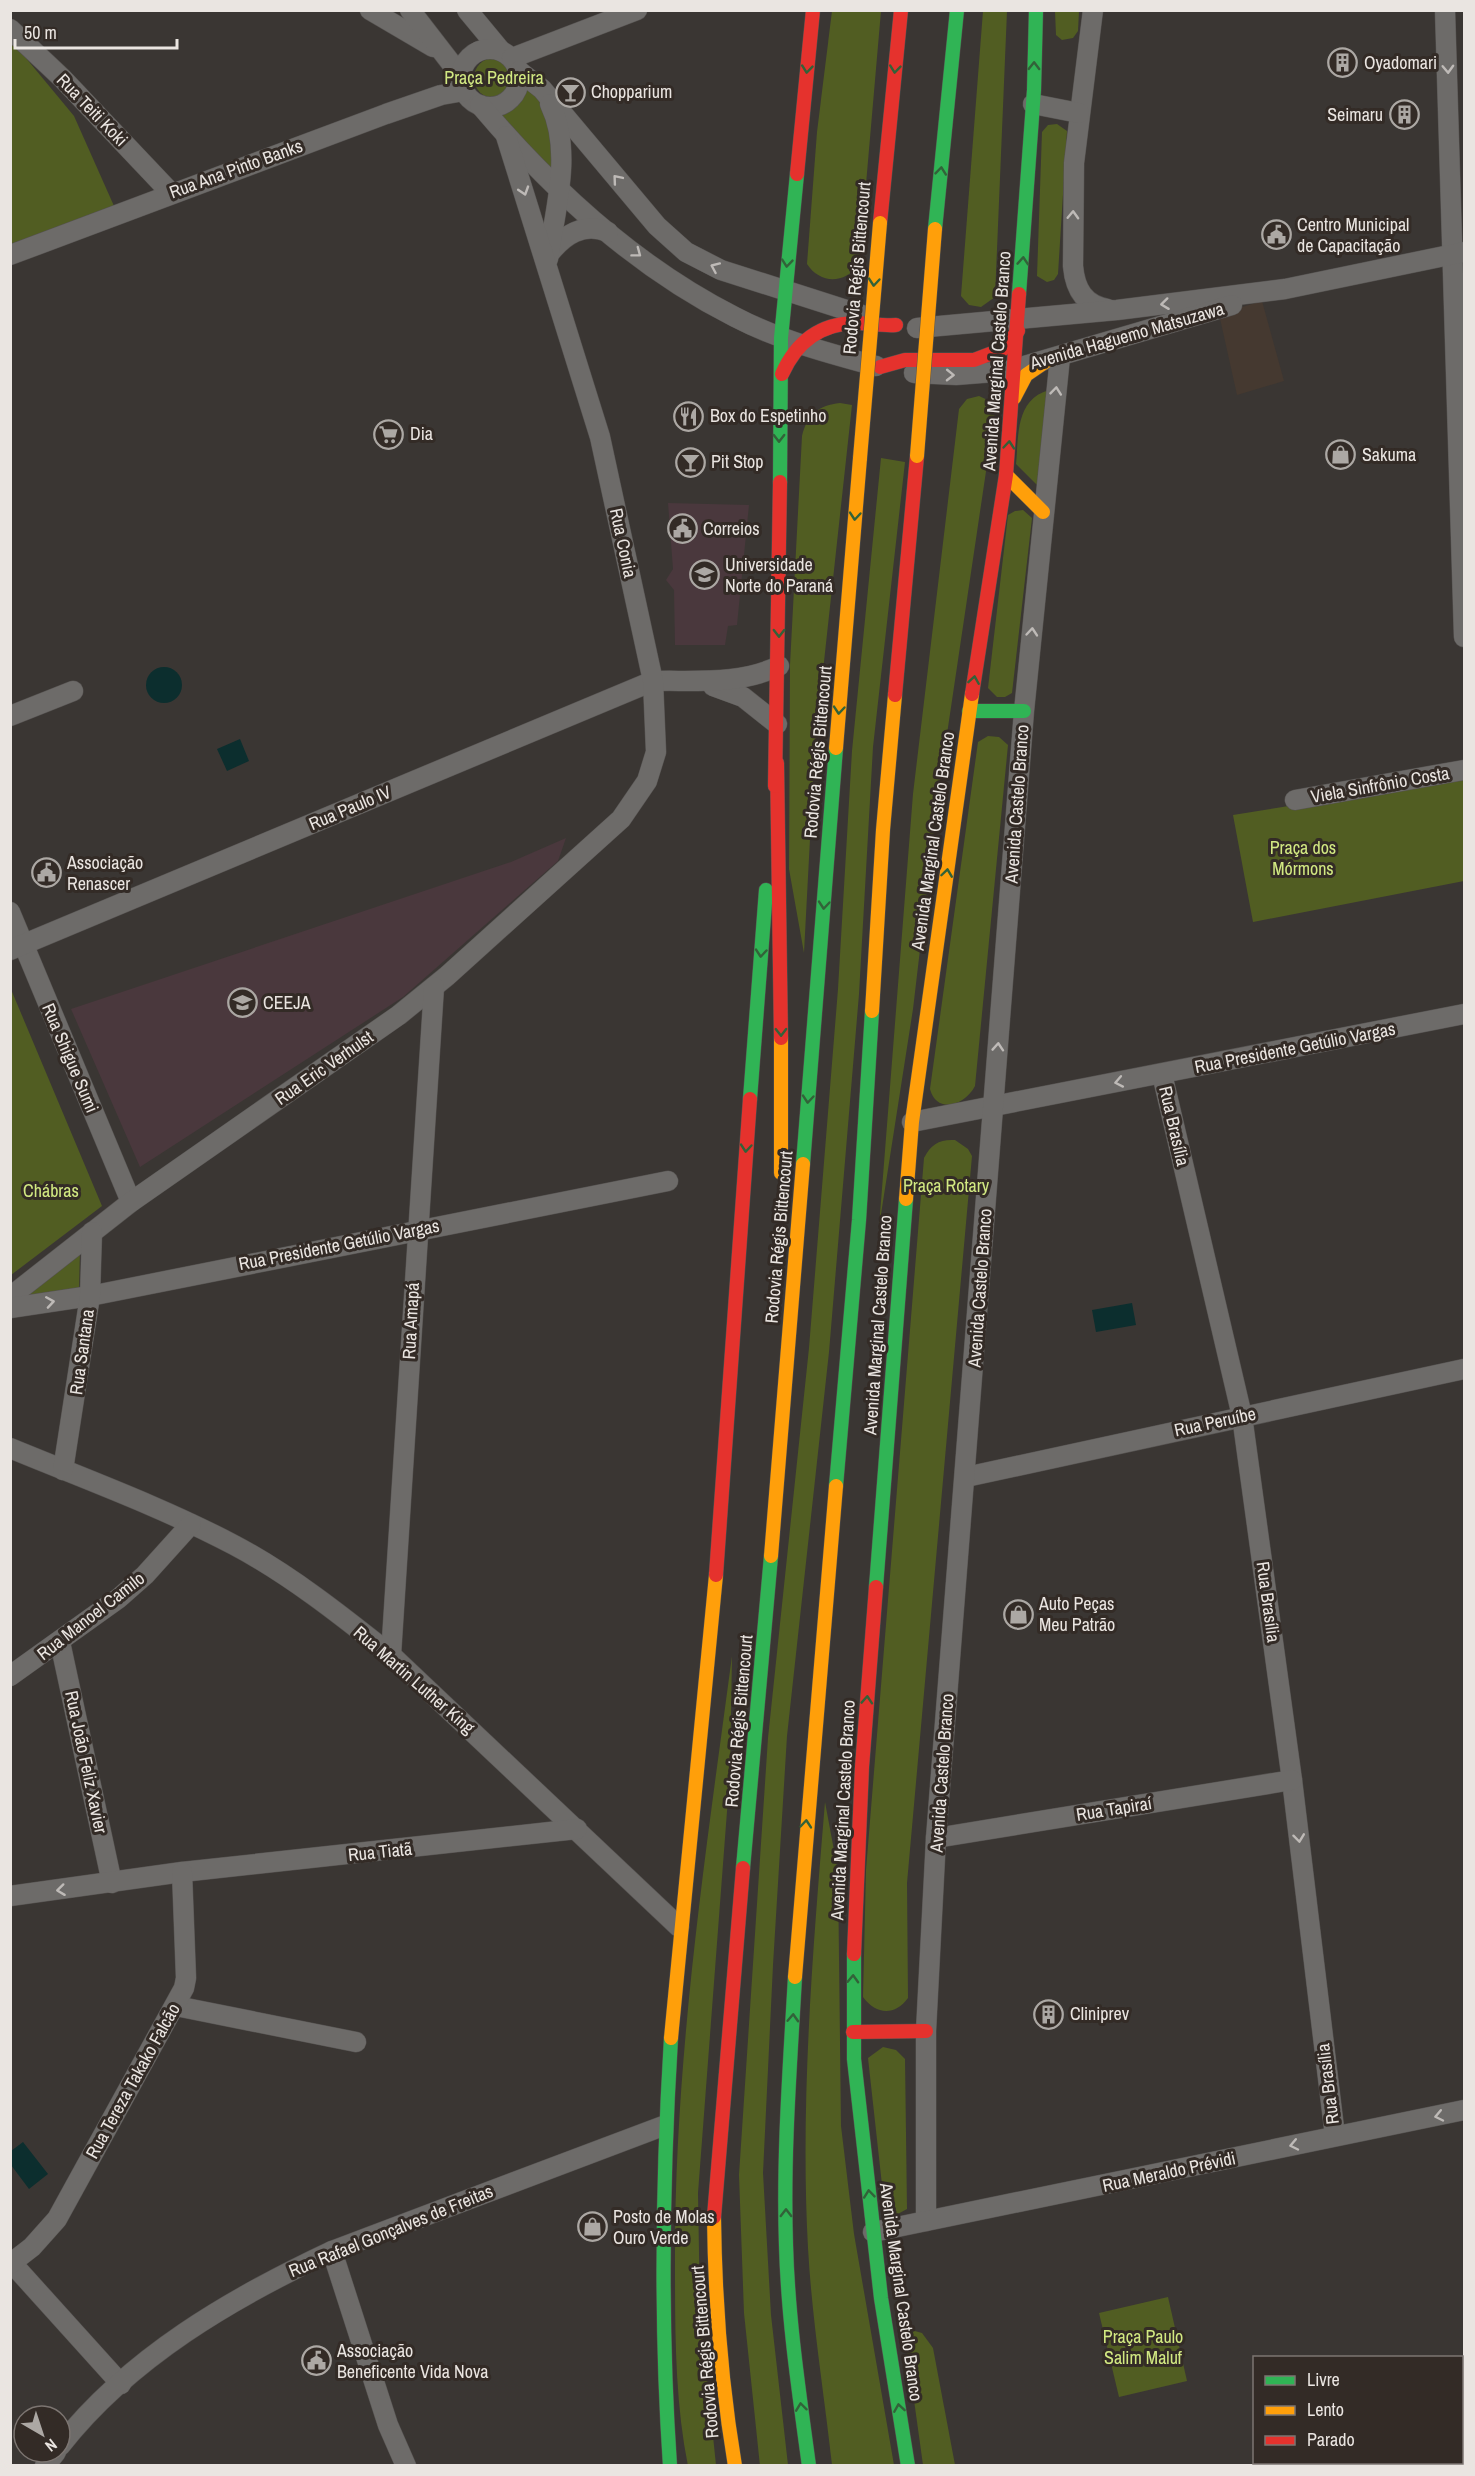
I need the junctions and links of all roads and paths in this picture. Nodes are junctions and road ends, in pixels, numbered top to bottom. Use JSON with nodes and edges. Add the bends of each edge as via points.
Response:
{"nodes":[{"id":1,"x":370,"y":10,"type":"edge"},
{"id":2,"x":410,"y":10,"type":"edge"},
{"id":3,"x":467,"y":10,"type":"edge"},
{"id":4,"x":637,"y":10,"type":"edge"},
{"id":5,"x":813,"y":10,"type":"edge"},
{"id":6,"x":901,"y":10,"type":"edge"},
{"id":7,"x":957,"y":10,"type":"edge"},
{"id":8,"x":1036,"y":10,"type":"edge"},
{"id":9,"x":1093,"y":10,"type":"edge"},
{"id":10,"x":1445,"y":10,"type":"edge"},
{"id":11,"x":10,"y":29,"type":"edge"},
{"id":12,"x":441,"y":51,"type":"junction"},
{"id":13,"x":511,"y":60,"type":"junction"},
{"id":14,"x":463,"y":83,"type":"junction"},
{"id":15,"x":542,"y":89,"type":"junction"},
{"id":16,"x":1033,"y":104,"type":"junction"},
{"id":17,"x":480,"y":105,"type":"junction"},
{"id":18,"x":1079,"y":113,"type":"junction"},
{"id":19,"x":506,"y":136,"type":"junction"},
{"id":20,"x":558,"y":191,"type":"junction"},
{"id":21,"x":171,"y":193,"type":"junction"},
{"id":22,"x":611,"y":233,"type":"junction"},
{"id":23,"x":1460,"y":253,"type":"edge"},
{"id":24,"x":10,"y":255,"type":"edge"},
{"id":25,"x":548,"y":259,"type":"junction"},
{"id":26,"x":1285,"y":289,"type":"junction"},
{"id":27,"x":784,"y":292,"type":"junction"},
{"id":28,"x":1117,"y":310,"type":"junction"},
{"id":29,"x":896,"y":325,"type":"junction"},
{"id":30,"x":1018,"y":325,"type":"junction"},
{"id":31,"x":790,"y":341,"type":"junction"},
{"id":32,"x":1054,"y":358,"type":"junction"},
{"id":33,"x":880,"y":367,"type":"junction"},
{"id":34,"x":1015,"y":369,"type":"junction"},
{"id":35,"x":1012,"y":404,"type":"junction"},
{"id":36,"x":1006,"y":475,"type":"junction"},
{"id":37,"x":1043,"y":512,"type":"junction"},
{"id":38,"x":1464,"y":616,"type":"edge"},
{"id":39,"x":1464,"y":638,"type":"edge"},
{"id":40,"x":779,"y":666,"type":"junction"},
{"id":41,"x":693,"y":680,"type":"junction"},
{"id":42,"x":653,"y":681,"type":"junction"},
{"id":43,"x":73,"y":691,"type":"dead end"},
{"id":44,"x":969,"y":711,"type":"junction"},
{"id":45,"x":1024,"y":711,"type":"junction"},
{"id":46,"x":10,"y":716,"type":"edge"},
{"id":47,"x":777,"y":724,"type":"junction"},
{"id":48,"x":777,"y":764,"type":"junction"},
{"id":49,"x":1464,"y":770,"type":"edge"},
{"id":50,"x":1295,"y":800,"type":"dead end"},
{"id":51,"x":621,"y":819,"type":"joint"},
{"id":52,"x":10,"y":912,"type":"edge"},
{"id":53,"x":17,"y":947,"type":"edge"},
{"id":54,"x":434,"y":987,"type":"junction"},
{"id":55,"x":1464,"y":1014,"type":"edge"},
{"id":56,"x":1161,"y":1074,"type":"junction"},
{"id":57,"x":994,"y":1106,"type":"junction"},
{"id":58,"x":912,"y":1122,"type":"junction"},
{"id":59,"x":668,"y":1181,"type":"dead end"},
{"id":60,"x":780,"y":1186,"type":"dead end"},
{"id":61,"x":131,"y":1202,"type":"junction"},
{"id":62,"x":416,"y":1229,"type":"junction"},
{"id":63,"x":92,"y":1232,"type":"junction"},
{"id":64,"x":90,"y":1296,"type":"junction"},
{"id":65,"x":10,"y":1297,"type":"edge"},
{"id":66,"x":10,"y":1308,"type":"edge"},
{"id":67,"x":1464,"y":1369,"type":"edge"},
{"id":68,"x":1242,"y":1416,"type":"junction"},
{"id":69,"x":10,"y":1448,"type":"edge"},
{"id":70,"x":63,"y":1470,"type":"junction"},
{"id":71,"x":966,"y":1477,"type":"junction"},
{"id":72,"x":761,"y":1513,"type":"dead end"},
{"id":73,"x":191,"y":1524,"type":"junction"},
{"id":74,"x":770,"y":1569,"type":"junction"},
{"id":75,"x":60,"y":1642,"type":"junction"},
{"id":76,"x":391,"y":1655,"type":"junction"},
{"id":77,"x":10,"y":1676,"type":"edge"},
{"id":78,"x":1292,"y":1780,"type":"junction"},
{"id":79,"x":577,"y":1829,"type":"junction"},
{"id":80,"x":936,"y":1838,"type":"junction"},
{"id":81,"x":182,"y":1872,"type":"junction"},
{"id":82,"x":112,"y":1883,"type":"junction"},
{"id":83,"x":10,"y":1896,"type":"edge"},
{"id":84,"x":679,"y":1927,"type":"junction"},
{"id":85,"x":176,"y":2006,"type":"junction"},
{"id":86,"x":926,"y":2031,"type":"junction"},
{"id":87,"x":853,"y":2032,"type":"junction"},
{"id":88,"x":356,"y":2042,"type":"dead end"},
{"id":89,"x":1464,"y":2110,"type":"edge"},
{"id":90,"x":663,"y":2126,"type":"junction"},
{"id":91,"x":1335,"y":2136,"type":"junction"},
{"id":92,"x":926,"y":2221,"type":"junction"},
{"id":93,"x":873,"y":2232,"type":"junction"},
{"id":94,"x":332,"y":2251,"type":"junction"},
{"id":95,"x":11,"y":2263,"type":"edge"},
{"id":96,"x":121,"y":2384,"type":"junction"},
{"id":97,"x":72,"y":2434,"type":"edge"},
{"id":98,"x":406,"y":2466,"type":"edge"},
{"id":99,"x":670,"y":2466,"type":"edge"},
{"id":100,"x":735,"y":2466,"type":"edge"},
{"id":101,"x":809,"y":2466,"type":"edge"},
{"id":102,"x":908,"y":2466,"type":"edge"}],
"edges":[{"from":1,"to":12,"type":"street"},
{"from":2,"to":12,"type":"street"},
{"from":3,"to":13,"type":"street","name":"Avenida Haguemo Matsuzawa"},
{"from":4,"to":13,"type":"street"},
{"from":5,"to":27,"type":"main road","one_way":true},
{"from":6,"to":74,"type":"main road","name":"Rodovia Régis Bittencourt","one_way":true,"bridge":true,"via":[[860,458]]},
{"from":101,"to":7,"type":"main road","one_way":true,"bridge":true,"via":[[792,2336],[786,2245],[786,2148],[796,1938],[859,1220],[883,830]]},
{"from":16,"to":8,"type":"main road","name":"Avenida Marginal Castelo Branco","one_way":true},
{"from":9,"to":18,"type":"street"},
{"from":10,"to":23,"type":"street","one_way":true},
{"from":11,"to":21,"type":"street","name":"Rua Teiti Koki"},
{"from":12,"to":14,"type":"street"},
{"from":13,"to":14,"type":"street","via":[[492,48],[475,53],[468,59]]},
{"from":13,"to":15,"type":"street","name":"Avenida Haguemo Matsuzawa"},
{"from":13,"to":17,"type":"street","via":[[518,88],[507,102]]},
{"from":14,"to":17,"type":"street"},
{"from":14,"to":21,"type":"street","name":"Rua Ana Pinto Banks"},
{"from":15,"to":20,"type":"street","name":"Rua Conia","via":[[552,109],[560,142]]},
{"from":27,"to":15,"type":"street","name":"Avenida Haguemo Matsuzawa","one_way":true,"via":[[712,267],[676,244]]},
{"from":16,"to":18,"type":"street"},
{"from":30,"to":16,"type":"main road","name":"Avenida Marginal Castelo Branco","one_way":true},
{"from":17,"to":19,"type":"street","name":"Avenida Haguemo Matsuzawa"},
{"from":28,"to":18,"type":"street","one_way":true,"via":[[1089,303],[1074,278],[1074,163]]},
{"from":19,"to":20,"type":"street","name":"Avenida Haguemo Matsuzawa"},
{"from":19,"to":25,"type":"street","name":"Rua Conia","one_way":true},
{"from":20,"to":22,"type":"street","name":"Avenida Haguemo Matsuzawa"},
{"from":20,"to":25,"type":"street","name":"Rua Conia"},
{"from":21,"to":24,"type":"street","name":"Rua Ana Pinto Banks"},
{"from":22,"to":25,"type":"street","via":[[594,228],[579,230],[561,240]]},
{"from":22,"to":31,"type":"street","name":"Avenida Haguemo Matsuzawa","one_way":true,"via":[[682,287],[735,317]]},
{"from":23,"to":26,"type":"street","name":"Avenida Haguemo Matsuzawa"},
{"from":23,"to":38,"type":"street"},
{"from":25,"to":42,"type":"street","name":"Rua Conia","via":[[600,437]]},
{"from":26,"to":28,"type":"street","name":"Avenida Haguemo Matsuzawa","one_way":true},
{"from":26,"to":32,"type":"street","name":"Avenida Haguemo Matsuzawa"},
{"from":27,"to":29,"type":"street","name":"Avenida Haguemo Matsuzawa"},
{"from":27,"to":31,"type":"main road"},
{"from":28,"to":30,"type":"street","name":"Avenida Haguemo Matsuzawa"},
{"from":29,"to":30,"type":"street","name":"Avenida Haguemo Matsuzawa"},
{"from":29,"to":31,"type":"main road","via":[[843,324]]},
{"from":30,"to":33,"type":"main road","via":[[1004,349],[993,356],[974,360],[905,360]]},
{"from":30,"to":34,"type":"main road","name":"Avenida Marginal Castelo Branco"},
{"from":31,"to":33,"type":"street","name":"Avenida Haguemo Matsuzawa"},
{"from":31,"to":40,"type":"main road","one_way":true,"via":[[780,380]]},
{"from":32,"to":34,"type":"street","name":"Avenida Haguemo Matsuzawa"},
{"from":32,"to":35,"type":"main road","via":[[1023,377]]},
{"from":37,"to":32,"type":"street","name":"Avenida Castelo Branco","one_way":true},
{"from":33,"to":34,"type":"street","name":"Avenida Haguemo Matsuzawa","one_way":true,"via":[[956,375]]},
{"from":34,"to":35,"type":"main road","name":"Avenida Marginal Castelo Branco"},
{"from":36,"to":35,"type":"main road","name":"Avenida Marginal Castelo Branco","one_way":true},
{"from":36,"to":37,"type":"main road"},
{"from":44,"to":36,"type":"main road","name":"Avenida Marginal Castelo Branco","one_way":true},
{"from":45,"to":37,"type":"street","name":"Avenida Castelo Branco","one_way":true},
{"from":38,"to":39,"type":"street"},
{"from":40,"to":41,"type":"street","name":"Rua Paulo IV","via":[[747,678]]},
{"from":40,"to":47,"type":"main road"},
{"from":41,"to":42,"type":"street","name":"Rua Paulo IV"},
{"from":41,"to":47,"type":"street","name":"Rua Paulo IV","via":[[743,696]]},
{"from":42,"to":51,"type":"street","name":"Rua Conia","via":[[656,752],[647,781]]},
{"from":42,"to":53,"type":"street","name":"Rua Paulo IV"},
{"from":43,"to":46,"type":"street"},
{"from":44,"to":45,"type":"main road"},
{"from":58,"to":44,"type":"main road","name":"Avenida Marginal Castelo Branco","one_way":true},
{"from":57,"to":45,"type":"street","name":"Avenida Castelo Branco","one_way":true},
{"from":47,"to":48,"type":"main road"},
{"from":48,"to":60,"type":"main road","one_way":true,"via":[[783,1140]]},
{"from":48,"to":84,"type":"main road","one_way":true,"via":[[714,1600]]},
{"from":49,"to":50,"type":"street","name":"Viela Sinfrônio Costa"},
{"from":51,"to":54,"type":"street","name":"Rua Eric Verhulst"},
{"from":52,"to":53,"type":"street","name":"Rua Shigue Sumi"},
{"from":53,"to":61,"type":"street","name":"Rua Shigue Sumi"},
{"from":54,"to":61,"type":"street","name":"Rua Eric Verhulst"},
{"from":54,"to":62,"type":"street","name":"Rua Amapá"},
{"from":55,"to":56,"type":"street","name":"Rua Presidente Getúlio Vargas"},
{"from":56,"to":57,"type":"street","name":"Rua Presidente Getúlio Vargas","one_way":true},
{"from":56,"to":68,"type":"street","name":"Rua Brasília"},
{"from":57,"to":58,"type":"street","name":"Rua Presidente Getúlio Vargas"},
{"from":57,"to":71,"type":"street","name":"Avenida Castelo Branco"},
{"from":87,"to":58,"type":"main road","name":"Avenida Marginal Castelo Branco","one_way":true,"via":[[862,1767]]},
{"from":59,"to":62,"type":"street","name":"Rua Presidente Getúlio Vargas"},
{"from":61,"to":63,"type":"street","name":"Rua Eric Verhulst"},
{"from":62,"to":64,"type":"street","name":"Rua Presidente Getúlio Vargas"},
{"from":62,"to":76,"type":"street","name":"Rua Amapá"},
{"from":63,"to":64,"type":"street","name":"Rua Santana"},
{"from":63,"to":65,"type":"street","name":"Rua Eric Verhulst"},
{"from":66,"to":64,"type":"street","name":"Rua Presidente Getúlio Vargas","one_way":true},
{"from":64,"to":70,"type":"street","name":"Rua Santana"},
{"from":67,"to":68,"type":"street","name":"Rua Peruíbe"},
{"from":68,"to":71,"type":"street","name":"Rua Peruíbe"},
{"from":68,"to":78,"type":"street","name":"Rua Brasília"},
{"from":69,"to":70,"type":"street","name":"Rua Martin Luther King"},
{"from":70,"to":73,"type":"street","name":"Rua Martin Luther King"},
{"from":71,"to":80,"type":"street","name":"Avenida Castelo Branco"},
{"from":72,"to":74,"type":"main road"},
{"from":73,"to":75,"type":"street","name":"Rua Manoel Camilo","via":[[145,1575]]},
{"from":73,"to":76,"type":"street","name":"Rua Martin Luther King","via":[[275,1570]]},
{"from":74,"to":100,"type":"main road","name":"Rodovia Régis Bittencourt","via":[[714,2199],[715,2300]]},
{"from":75,"to":77,"type":"street","name":"Rua Manoel Camilo"},
{"from":75,"to":82,"type":"street","name":"Rua João Feliz Xavier"},
{"from":76,"to":79,"type":"street","name":"Rua Martin Luther King"},
{"from":78,"to":80,"type":"street","name":"Rua Tapiraí"},
{"from":78,"to":91,"type":"street","name":"Rua Brasília","one_way":true},
{"from":79,"to":81,"type":"street","name":"Rua Tiatã"},
{"from":79,"to":84,"type":"street","name":"Rua Martin Luther King"},
{"from":80,"to":86,"type":"street","name":"Avenida Castelo Branco"},
{"from":81,"to":82,"type":"street","name":"Rua Tiatã"},
{"from":81,"to":85,"type":"street","name":"Rua Tereza Takako Falcão","via":[[186,1978]]},
{"from":82,"to":83,"type":"street","one_way":true},
{"from":84,"to":90,"type":"main road"},
{"from":85,"to":88,"type":"street"},
{"from":85,"to":95,"type":"street","name":"Rua Tereza Takako Falcão","via":[[57,2219]]},
{"from":86,"to":87,"type":"main road"},
{"from":86,"to":92,"type":"street","name":"Avenida Castelo Branco"},
{"from":93,"to":87,"type":"main road","name":"Avenida Marginal Castelo Branco","one_way":true},
{"from":89,"to":91,"type":"street","name":"Rua Meraldo Prévidi","one_way":true},
{"from":90,"to":94,"type":"street","name":"Rua Rafael Gonçalves de Freitas"},
{"from":90,"to":99,"type":"main road","via":[[660,2232]]},
{"from":91,"to":92,"type":"street","name":"Rua Meraldo Prévidi","one_way":true},
{"from":92,"to":93,"type":"street","name":"Rua Meraldo Prévidi"},
{"from":102,"to":93,"type":"main road","name":"Avenida Marginal Castelo Branco","one_way":true},
{"from":94,"to":96,"type":"street","name":"Rua Rafael Gonçalves de Freitas","via":[[282,2274],[200,2322]]},
{"from":94,"to":98,"type":"street","via":[[388,2425]]},
{"from":95,"to":96,"type":"street"},
{"from":96,"to":97,"type":"street","name":"Rua Rafael Gonçalves de Freitas"}]}
